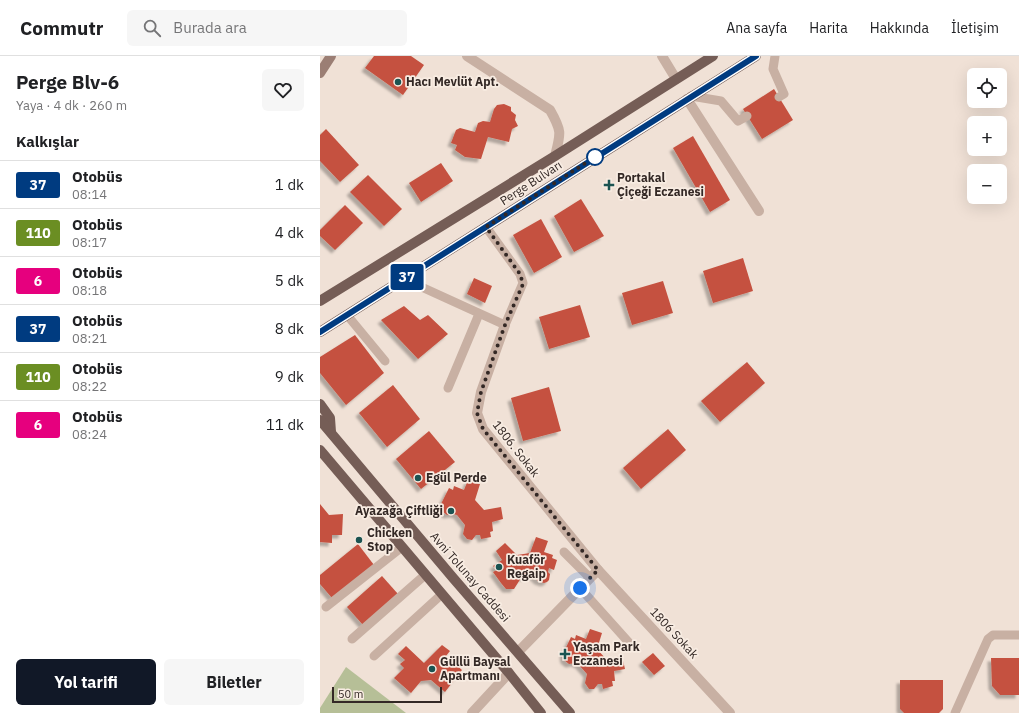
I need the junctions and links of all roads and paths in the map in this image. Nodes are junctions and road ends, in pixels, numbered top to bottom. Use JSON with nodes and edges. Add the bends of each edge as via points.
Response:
{"nodes":[{"id":1,"x":331,"y":56,"type":"edge"},
{"id":2,"x":467,"y":56,"type":"edge"},
{"id":3,"x":662,"y":56,"type":"edge"},
{"id":4,"x":713,"y":56,"type":"edge"},
{"id":5,"x":756,"y":56,"type":"edge"},
{"id":6,"x":775,"y":56,"type":"edge"},
{"id":7,"x":320,"y":73,"type":"edge"},
{"id":8,"x":676,"y":79,"type":"junction"},
{"id":9,"x":689,"y":97,"type":"junction"},
{"id":10,"x":779,"y":97,"type":"dead end"},
{"id":11,"x":747,"y":116,"type":"dead end"},
{"id":12,"x":555,"y":156,"type":"junction"},
{"id":13,"x":759,"y":211,"type":"dead end"},
{"id":14,"x":486,"y":227,"type":"junction"},
{"id":15,"x":404,"y":279,"type":"junction"},
{"id":16,"x":320,"y":301,"type":"edge"},
{"id":17,"x":479,"y":314,"type":"junction"},
{"id":18,"x":347,"y":315,"type":"junction"},
{"id":19,"x":505,"y":325,"type":"junction"},
{"id":20,"x":320,"y":332,"type":"edge"},
{"id":21,"x":385,"y":361,"type":"dead end"},
{"id":22,"x":448,"y":388,"type":"dead end"},
{"id":23,"x":320,"y":404,"type":"edge"},
{"id":24,"x":320,"y":420,"type":"edge"},
{"id":25,"x":331,"y":432,"type":"junction"},
{"id":26,"x":320,"y":450,"type":"edge"},
{"id":27,"x":402,"y":547,"type":"junction"},
{"id":28,"x":564,"y":552,"type":"dead end"},
{"id":29,"x":594,"y":574,"type":"junction"},
{"id":30,"x":425,"y":575,"type":"junction"},
{"id":31,"x":580,"y":588,"type":"junction"},
{"id":32,"x":442,"y":594,"type":"junction"},
{"id":33,"x":326,"y":607,"type":"dead end"},
{"id":34,"x":1019,"y":635,"type":"edge"},
{"id":35,"x":352,"y":639,"type":"dead end"},
{"id":36,"x":632,"y":646,"type":"dead end"},
{"id":37,"x":518,"y":652,"type":"junction"},
{"id":38,"x":374,"y":656,"type":"dead end"},
{"id":39,"x":508,"y":673,"type":"junction"},
{"id":40,"x":472,"y":713,"type":"edge"},
{"id":41,"x":541,"y":713,"type":"edge"},
{"id":42,"x":570,"y":713,"type":"edge"},
{"id":43,"x":730,"y":713,"type":"edge"},
{"id":44,"x":955,"y":713,"type":"edge"}],
"edges":[{"from":1,"to":7,"type":"street"},
{"from":2,"to":12,"type":"street","via":[[550,110],[558,124],[560,136]]},
{"from":3,"to":8,"type":"street"},
{"from":4,"to":8,"type":"main road","name":"Perge Bulvarı"},
{"from":5,"to":9,"type":"main road","name":"Perge Bulvarı"},
{"from":6,"to":10,"type":"lane","via":[[773,69],[784,94]]},
{"from":8,"to":12,"type":"main road","name":"Perge Bulvarı"},
{"from":9,"to":11,"type":"lane","via":[[721,101],[738,121]]},
{"from":9,"to":13,"type":"street"},
{"from":9,"to":14,"type":"main road","name":"Perge Bulvarı"},
{"from":12,"to":16,"type":"main road","name":"Perge Bulvarı"},
{"from":14,"to":15,"type":"main road","name":"Perge Bulvarı"},
{"from":14,"to":19,"type":"lane","via":[[520,274],[523,284]]},
{"from":15,"to":17,"type":"lane"},
{"from":15,"to":18,"type":"main road","name":"Perge Bulvarı"},
{"from":17,"to":19,"type":"lane"},
{"from":17,"to":22,"type":"lane"},
{"from":18,"to":20,"type":"main road","name":"Perge Bulvarı"},
{"from":18,"to":21,"type":"lane"},
{"from":19,"to":29,"type":"street","name":"1806. Sokak","via":[[481,392],[477,413],[483,429]]},
{"from":23,"to":25,"type":"main road","via":[[330,418]]},
{"from":24,"to":25,"type":"main road","name":"Avni Tolunay Caddesi"},
{"from":25,"to":37,"type":"main road","name":"Avni Tolunay Caddesi"},
{"from":26,"to":27,"type":"main road"},
{"from":27,"to":30,"type":"main road"},
{"from":27,"to":33,"type":"lane"},
{"from":28,"to":29,"type":"lane"},
{"from":29,"to":31,"type":"street"},
{"from":29,"to":43,"type":"street","name":"1806 Sokak"},
{"from":30,"to":32,"type":"main road"},
{"from":30,"to":35,"type":"lane"},
{"from":31,"to":36,"type":"lane"},
{"from":31,"to":37,"type":"street"},
{"from":32,"to":38,"type":"lane"},
{"from":32,"to":39,"type":"main road"},
{"from":34,"to":44,"type":"lane","via":[[994,635],[988,639]]},
{"from":37,"to":42,"type":"main road","name":"Avni Tolunay Caddesi"},
{"from":39,"to":40,"type":"street"},
{"from":39,"to":41,"type":"main road"}]}
